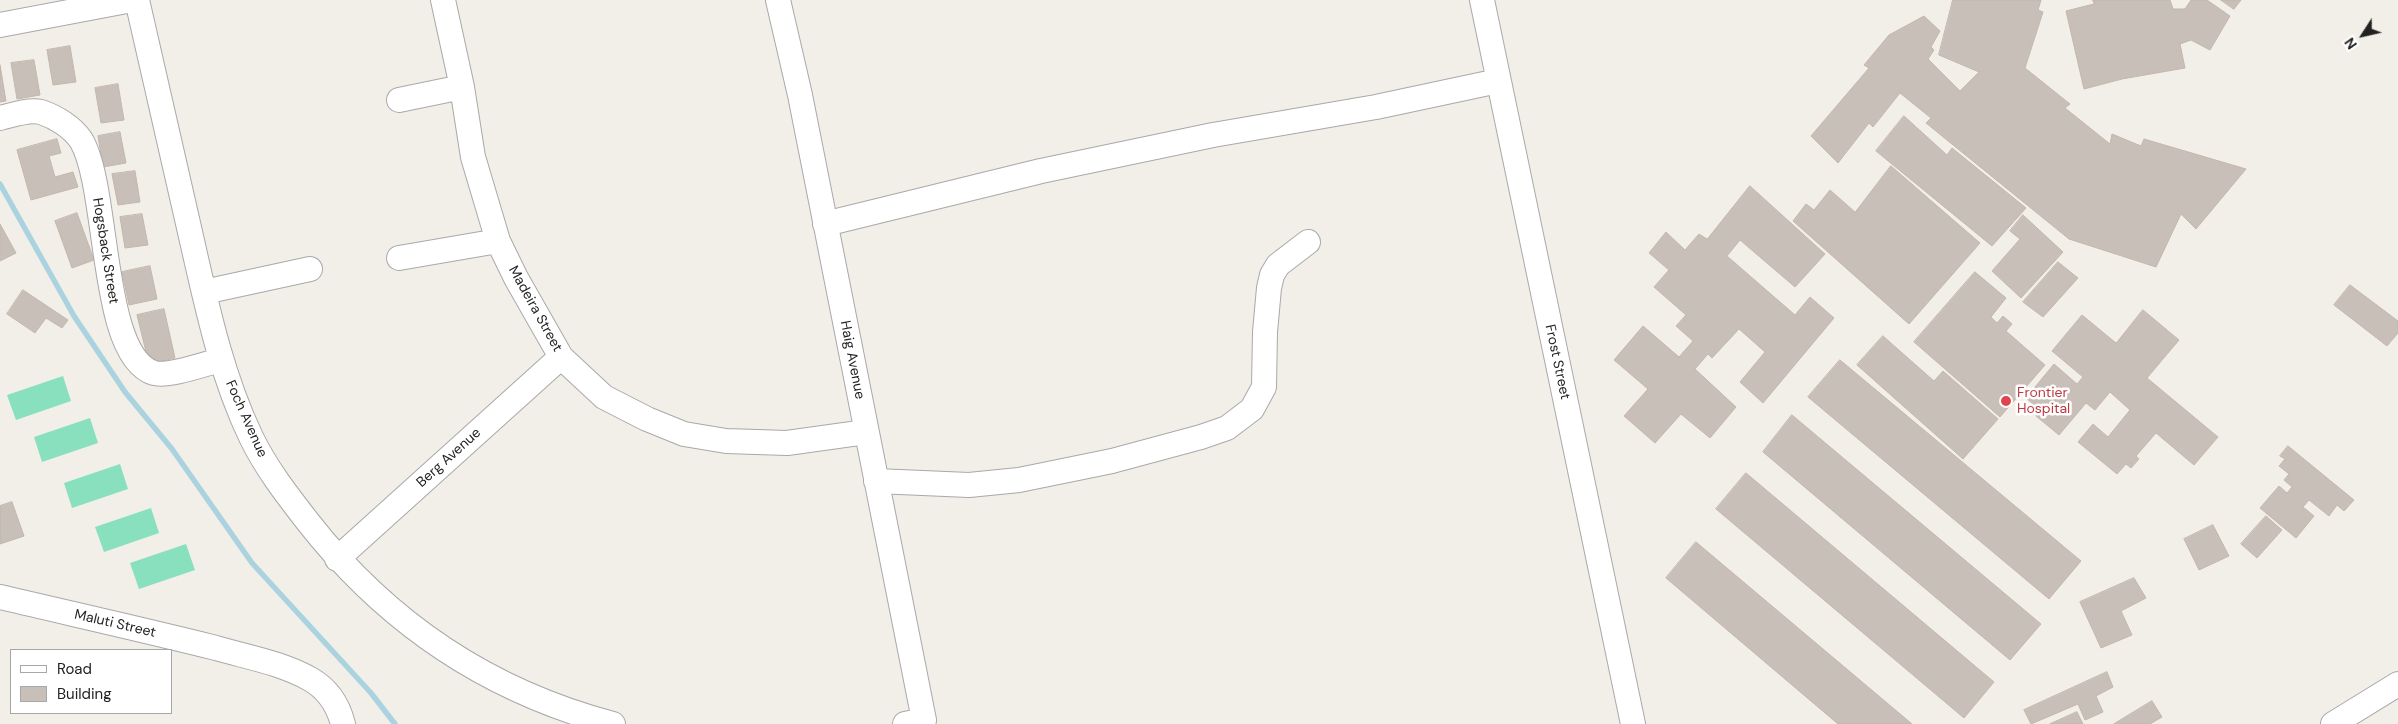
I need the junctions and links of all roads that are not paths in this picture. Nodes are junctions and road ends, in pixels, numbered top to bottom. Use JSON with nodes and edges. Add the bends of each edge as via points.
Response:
{"nodes":[{"id":1,"x":132,"y":0,"type":"edge"},
{"id":2,"x":137,"y":0,"type":"edge"},
{"id":3,"x":443,"y":0,"type":"edge"},
{"id":4,"x":778,"y":0,"type":"edge"},
{"id":5,"x":1482,"y":0,"type":"edge"},
{"id":6,"x":0,"y":25,"type":"edge"},
{"id":7,"x":1498,"y":81,"type":"junction"},
{"id":8,"x":462,"y":87,"type":"junction"},
{"id":9,"x":399,"y":100,"type":"dead end"},
{"id":10,"x":0,"y":118,"type":"edge"},
{"id":11,"x":825,"y":224,"type":"junction"},
{"id":12,"x":498,"y":241,"type":"junction"},
{"id":13,"x":1308,"y":242,"type":"dead end"},
{"id":14,"x":399,"y":258,"type":"dead end"},
{"id":15,"x":310,"y":269,"type":"dead end"},
{"id":16,"x":204,"y":292,"type":"junction"},
{"id":17,"x":561,"y":357,"type":"junction"},
{"id":18,"x":220,"y":360,"type":"junction"},
{"id":19,"x":866,"y":432,"type":"junction"},
{"id":20,"x":876,"y":481,"type":"junction"},
{"id":21,"x":337,"y":559,"type":"junction"},
{"id":22,"x":0,"y":597,"type":"edge"},
{"id":23,"x":2398,"y":684,"type":"edge"},
{"id":24,"x":339,"y":714,"type":"edge"},
{"id":25,"x":914,"y":722,"type":"edge"},
{"id":26,"x":613,"y":724,"type":"edge"},
{"id":27,"x":1633,"y":724,"type":"edge"},
{"id":28,"x":2333,"y":724,"type":"edge"}],
"edges":[{"from":1,"to":6,"type":"street"},
{"from":2,"to":16,"type":"street","name":"Foch Avenue"},
{"from":3,"to":8,"type":"street","name":"Madeira Street"},
{"from":4,"to":11,"type":"street","name":"Haig Avenue"},
{"from":5,"to":7,"type":"street","name":"Frost Street"},
{"from":7,"to":11,"type":"street","via":[[1041,171]]},
{"from":7,"to":27,"type":"street","name":"Frost Street"},
{"from":8,"to":9,"type":"street"},
{"from":8,"to":12,"type":"street","name":"Madeira Street","via":[[473,157]]},
{"from":10,"to":18,"type":"street","name":"Hogsback Street","via":[[40,112],[65,124],[81,141],[99,205],[116,318],[131,352],[146,370],[156,374],[172,372]]},
{"from":11,"to":19,"type":"street","name":"Haig Avenue"},
{"from":12,"to":14,"type":"street"},
{"from":12,"to":17,"type":"street","name":"Madeira Street"},
{"from":13,"to":20,"type":"street","via":[[1290,255],[1272,275],[1268,288],[1264,387],[1252,409],[1228,428],[1112,461],[1019,480],[970,485]]},
{"from":15,"to":16,"type":"street"},
{"from":16,"to":18,"type":"street","name":"Foch Avenue"},
{"from":17,"to":19,"type":"street","name":"Madeira Street","via":[[604,397],[684,434],[726,442],[787,443]]},
{"from":17,"to":21,"type":"street","name":"Berg Avenue"},
{"from":18,"to":21,"type":"street","name":"Foch Avenue","via":[[267,466]]},
{"from":19,"to":20,"type":"street","name":"Haig Avenue"},
{"from":20,"to":25,"type":"street","name":"Haig Avenue"},
{"from":21,"to":26,"type":"street","name":"Foch Avenue","via":[[420,634],[483,673],[535,699]]},
{"from":22,"to":24,"type":"street","name":"Maluti Street","via":[[256,659],[310,679],[327,692]]},
{"from":23,"to":28,"type":"street"}]}
